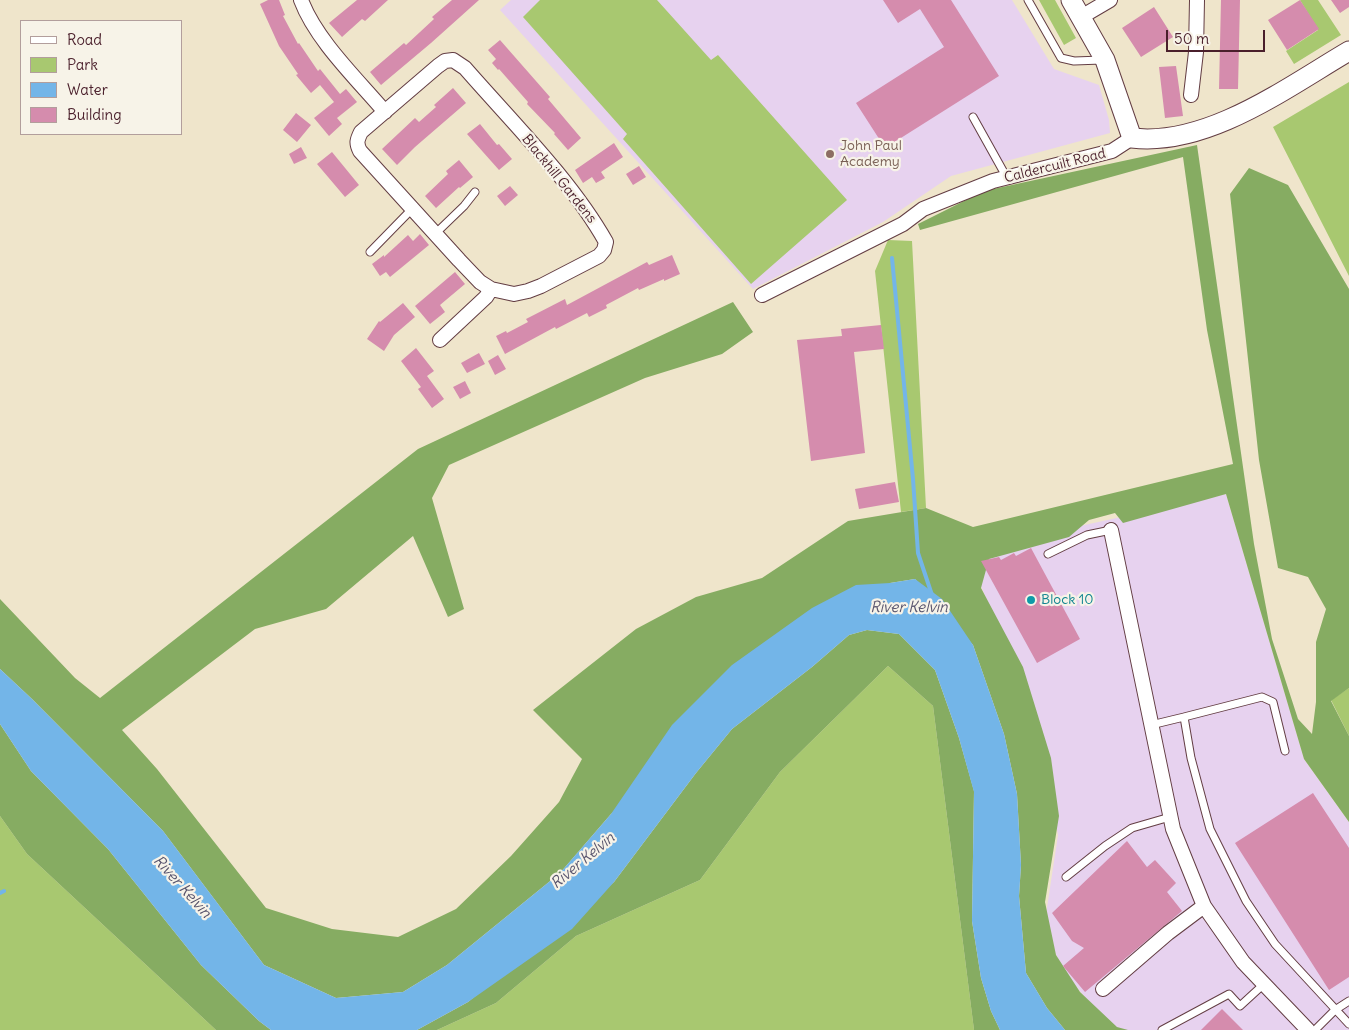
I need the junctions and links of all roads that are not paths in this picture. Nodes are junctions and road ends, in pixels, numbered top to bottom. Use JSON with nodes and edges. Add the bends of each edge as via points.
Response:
{"nodes":[{"id":1,"x":1028,"y":0,"type":"edge"},
{"id":2,"x":1071,"y":0,"type":"edge"},
{"id":3,"x":1110,"y":0,"type":"edge"},
{"id":4,"x":1197,"y":0,"type":"edge"},
{"id":5,"x":306,"y":2,"type":"edge"},
{"id":6,"x":1081,"y":17,"type":"junction"},
{"id":7,"x":1349,"y":51,"type":"edge"},
{"id":8,"x":1105,"y":60,"type":"junction"},
{"id":9,"x":1191,"y":95,"type":"dead end"},
{"id":10,"x":385,"y":112,"type":"junction"},
{"id":11,"x":973,"y":117,"type":"dead end"},
{"id":12,"x":1132,"y":138,"type":"junction"},
{"id":13,"x":1007,"y":178,"type":"junction"},
{"id":14,"x":475,"y":192,"type":"dead end"},
{"id":15,"x":413,"y":208,"type":"junction"},
{"id":16,"x":436,"y":233,"type":"junction"},
{"id":17,"x":370,"y":252,"type":"dead end"},
{"id":18,"x":491,"y":290,"type":"junction"},
{"id":19,"x":762,"y":295,"type":"dead end"},
{"id":20,"x":440,"y":340,"type":"dead end"},
{"id":21,"x":1110,"y":530,"type":"joint"},
{"id":22,"x":1048,"y":554,"type":"dead end"},
{"id":23,"x":1184,"y":717,"type":"junction"},
{"id":24,"x":1151,"y":725,"type":"junction"},
{"id":25,"x":1285,"y":751,"type":"dead end"},
{"id":26,"x":1170,"y":817,"type":"junction"},
{"id":27,"x":1066,"y":877,"type":"dead end"},
{"id":28,"x":1204,"y":906,"type":"junction"},
{"id":29,"x":1264,"y":984,"type":"junction"},
{"id":30,"x":1104,"y":989,"type":"dead end"},
{"id":31,"x":1349,"y":1001,"type":"edge"},
{"id":32,"x":1335,"y":1010,"type":"junction"},
{"id":33,"x":1349,"y":1024,"type":"edge"},
{"id":34,"x":1162,"y":1030,"type":"edge"},
{"id":35,"x":1308,"y":1030,"type":"edge"},
{"id":36,"x":1315,"y":1030,"type":"edge"}],
"edges":[{"from":1,"to":8,"type":"lane","via":[[1061,58]]},
{"from":2,"to":6,"type":"street"},
{"from":3,"to":6,"type":"street"},
{"from":4,"to":9,"type":"street"},
{"from":5,"to":10,"type":"street","via":[[312,23],[324,41]]},
{"from":6,"to":8,"type":"street"},
{"from":7,"to":12,"type":"street","via":[[1247,111],[1200,130],[1168,138]]},
{"from":8,"to":12,"type":"street"},
{"from":10,"to":15,"type":"street","name":"Blackhill Gardens","via":[[361,132],[357,146]]},
{"from":10,"to":18,"type":"street","name":"Blackhill Gardens","via":[[445,61],[453,60],[460,64],[558,174],[606,242],[599,256],[542,286],[514,294]]},
{"from":11,"to":13,"type":"lane"},
{"from":12,"to":13,"type":"street","name":"Caldercuilt Road","via":[[1112,151]]},
{"from":13,"to":19,"type":"street","name":"Caldercuilt Road","via":[[923,209],[903,224]]},
{"from":14,"to":16,"type":"lane"},
{"from":15,"to":16,"type":"street","name":"Blackhill Gardens"},
{"from":15,"to":17,"type":"lane"},
{"from":16,"to":18,"type":"street","name":"Blackhill Gardens"},
{"from":18,"to":20,"type":"street"},
{"from":21,"to":22,"type":"lane","via":[[1087,535]]},
{"from":21,"to":24,"type":"street"},
{"from":23,"to":24,"type":"lane"},
{"from":23,"to":25,"type":"lane","via":[[1262,697],[1273,702]]},
{"from":23,"to":32,"type":"lane","via":[[1210,829],[1246,901],[1275,944]]},
{"from":24,"to":26,"type":"street"},
{"from":26,"to":27,"type":"lane","via":[[1132,828]]},
{"from":26,"to":28,"type":"street"},
{"from":28,"to":29,"type":"street","via":[[1243,962]]},
{"from":28,"to":30,"type":"street"},
{"from":29,"to":34,"type":"lane","via":[[1240,1006],[1228,994]]},
{"from":29,"to":35,"type":"street"},
{"from":31,"to":32,"type":"lane"},
{"from":32,"to":33,"type":"lane"},
{"from":32,"to":36,"type":"lane"}]}
